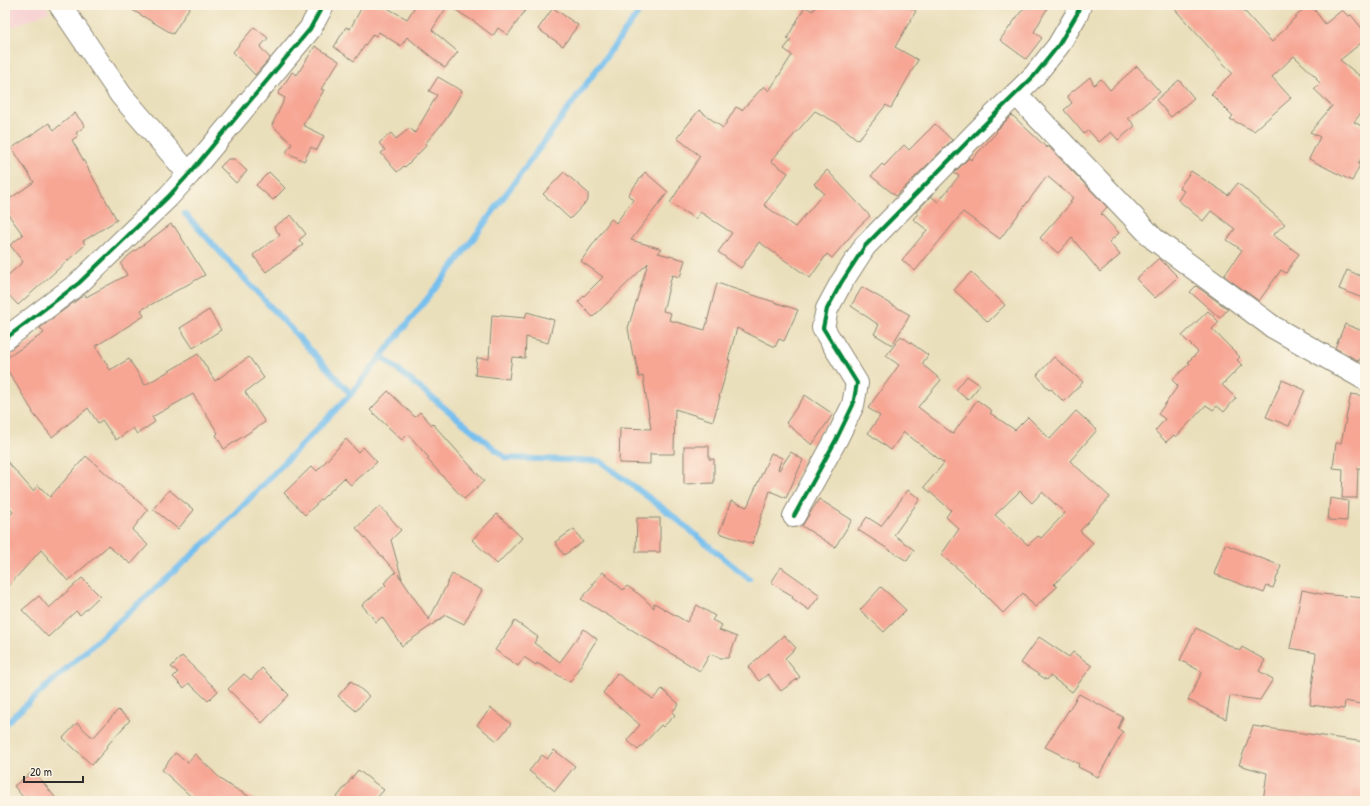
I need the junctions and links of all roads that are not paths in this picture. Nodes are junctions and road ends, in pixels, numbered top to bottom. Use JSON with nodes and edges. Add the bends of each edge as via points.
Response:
{"nodes":[{"id":1,"x":60,"y":5,"type":"edge"},
{"id":2,"x":323,"y":5,"type":"edge"},
{"id":3,"x":1080,"y":5,"type":"edge"},
{"id":4,"x":1016,"y":94,"type":"junction"},
{"id":5,"x":189,"y":174,"type":"junction"},
{"id":6,"x":5,"y":339,"type":"edge"},
{"id":7,"x":1365,"y":379,"type":"edge"},
{"id":8,"x":794,"y":516,"type":"dead end"}],
"edges":[{"from":1,"to":5,"type":"street","via":[[121,95]]},
{"from":2,"to":5,"type":"street","via":[[310,29]]},
{"from":3,"to":4,"type":"street","via":[[1058,46]]},
{"from":4,"to":7,"type":"street","via":[[1154,239],[1273,327]]},
{"from":4,"to":8,"type":"street","via":[[865,246],[827,309],[823,328],[857,383],[853,406]]},
{"from":5,"to":6,"type":"street","via":[[79,284]]}]}
